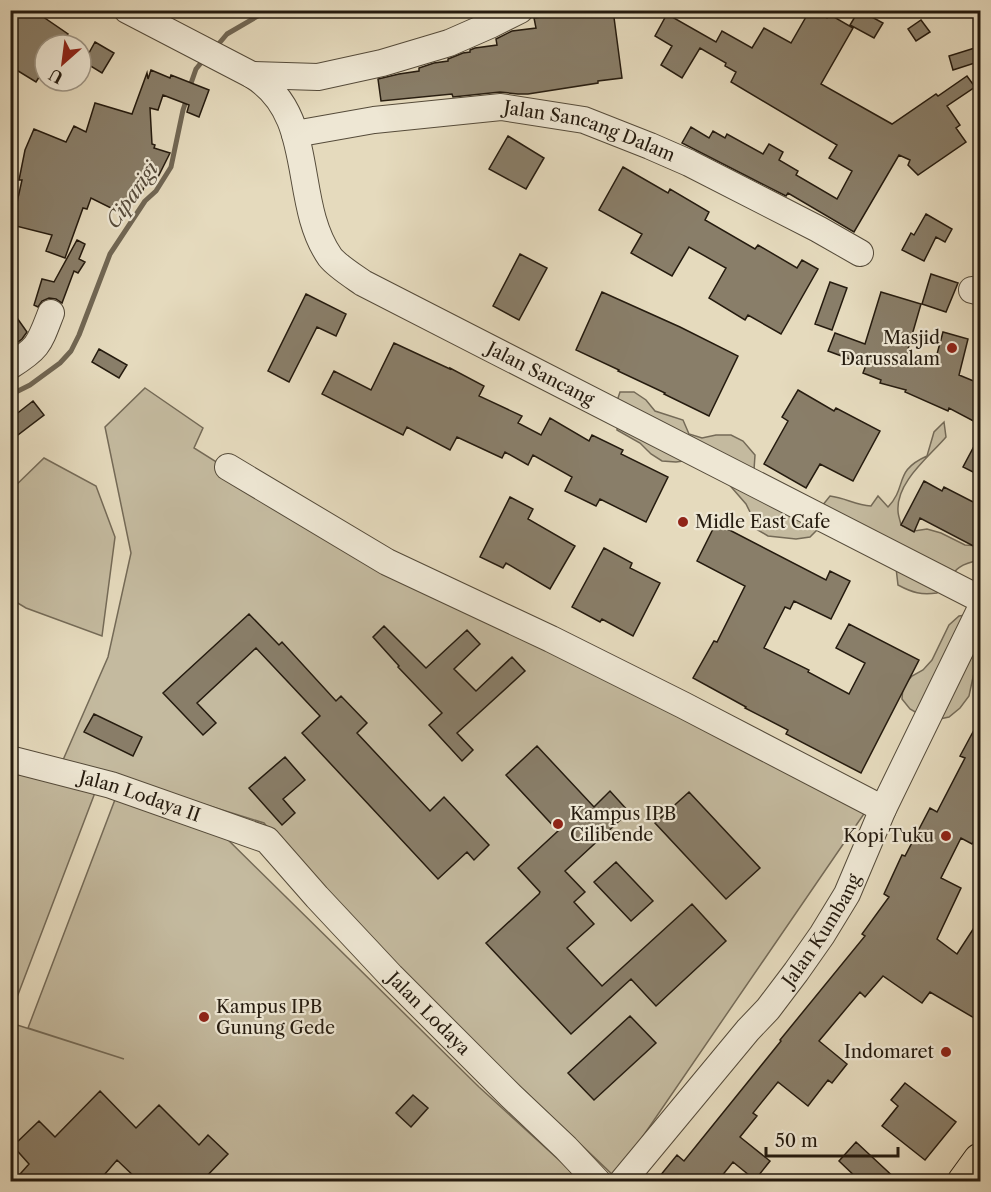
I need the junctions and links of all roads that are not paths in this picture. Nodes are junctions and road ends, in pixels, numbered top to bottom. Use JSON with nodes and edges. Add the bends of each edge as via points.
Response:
{"nodes":[{"id":1,"x":520,"y":10,"type":"edge"},
{"id":2,"x":133,"y":14,"type":"edge"},
{"id":3,"x":252,"y":75,"type":"junction"},
{"id":4,"x":318,"y":76,"type":"junction"},
{"id":5,"x":292,"y":125,"type":"junction"},
{"id":6,"x":860,"y":253,"type":"dead end"},
{"id":7,"x":51,"y":314,"type":"dead end"},
{"id":8,"x":10,"y":366,"type":"edge"},
{"id":9,"x":228,"y":467,"type":"dead end"},
{"id":10,"x":981,"y":599,"type":"edge"},
{"id":11,"x":981,"y":610,"type":"edge"},
{"id":12,"x":10,"y":759,"type":"edge"},
{"id":13,"x":883,"y":810,"type":"junction"},
{"id":14,"x":267,"y":840,"type":"joint"},
{"id":15,"x":981,"y":1160,"type":"edge"},
{"id":16,"x":598,"y":1182,"type":"edge"},
{"id":17,"x":622,"y":1182,"type":"edge"},
{"id":18,"x":964,"y":1182,"type":"edge"}],
"edges":[{"from":1,"to":4,"type":"street","via":[[449,43],[382,63]]},
{"from":2,"to":3,"type":"street","name":"Jalan Sancang"},
{"from":3,"to":4,"type":"street"},
{"from":3,"to":5,"type":"street","name":"Jalan Sancang","via":[[280,101]]},
{"from":4,"to":5,"type":"street"},
{"from":5,"to":6,"type":"street","name":"Jalan Sancang Dalam","via":[[501,107],[584,120],[689,163]]},
{"from":5,"to":10,"type":"street","name":"Jalan Sancang","via":[[314,226],[331,258],[363,283]]},
{"from":7,"to":8,"type":"street","via":[[39,344]]},
{"from":9,"to":13,"type":"street","via":[[387,562],[551,639]]},
{"from":11,"to":13,"type":"street","name":"Jalan Kumbang"},
{"from":12,"to":14,"type":"street","name":"Jalan Lodaya II","via":[[134,792]]},
{"from":13,"to":17,"type":"street","name":"Jalan Kumbang","via":[[847,894],[822,936],[768,1010]]},
{"from":14,"to":16,"type":"street","name":"Jalan Lodaya","via":[[391,976]]},
{"from":15,"to":18,"type":"highway"}]}
